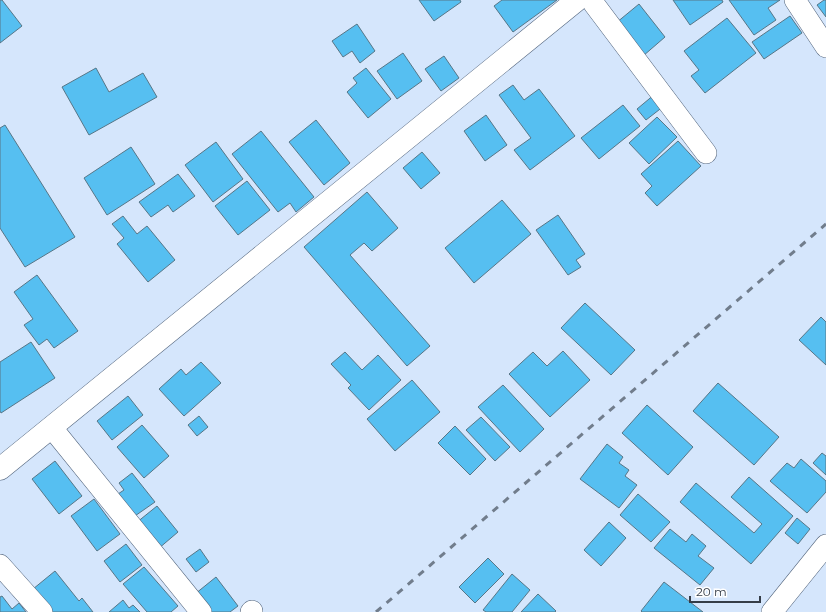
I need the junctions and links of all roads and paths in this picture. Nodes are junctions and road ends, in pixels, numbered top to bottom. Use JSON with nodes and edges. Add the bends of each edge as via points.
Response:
{"nodes":[{"id":1,"x":577,"y":0,"type":"edge"},
{"id":2,"x":593,"y":0,"type":"edge"},
{"id":3,"x":795,"y":0,"type":"edge"},
{"id":4,"x":826,"y":47,"type":"edge"},
{"id":5,"x":706,"y":153,"type":"dead end"},
{"id":6,"x":52,"y":428,"type":"junction"},
{"id":7,"x":0,"y":469,"type":"edge"},
{"id":8,"x":826,"y":545,"type":"edge"},
{"id":9,"x":0,"y":565,"type":"edge"},
{"id":10,"x":42,"y":612,"type":"edge"},
{"id":11,"x":201,"y":612,"type":"edge"},
{"id":12,"x":772,"y":612,"type":"edge"}],
"edges":[{"from":1,"to":6,"type":"street"},
{"from":2,"to":5,"type":"street"},
{"from":3,"to":4,"type":"street"},
{"from":6,"to":7,"type":"street"},
{"from":6,"to":11,"type":"street"},
{"from":8,"to":12,"type":"street"},
{"from":9,"to":10,"type":"street"}]}
